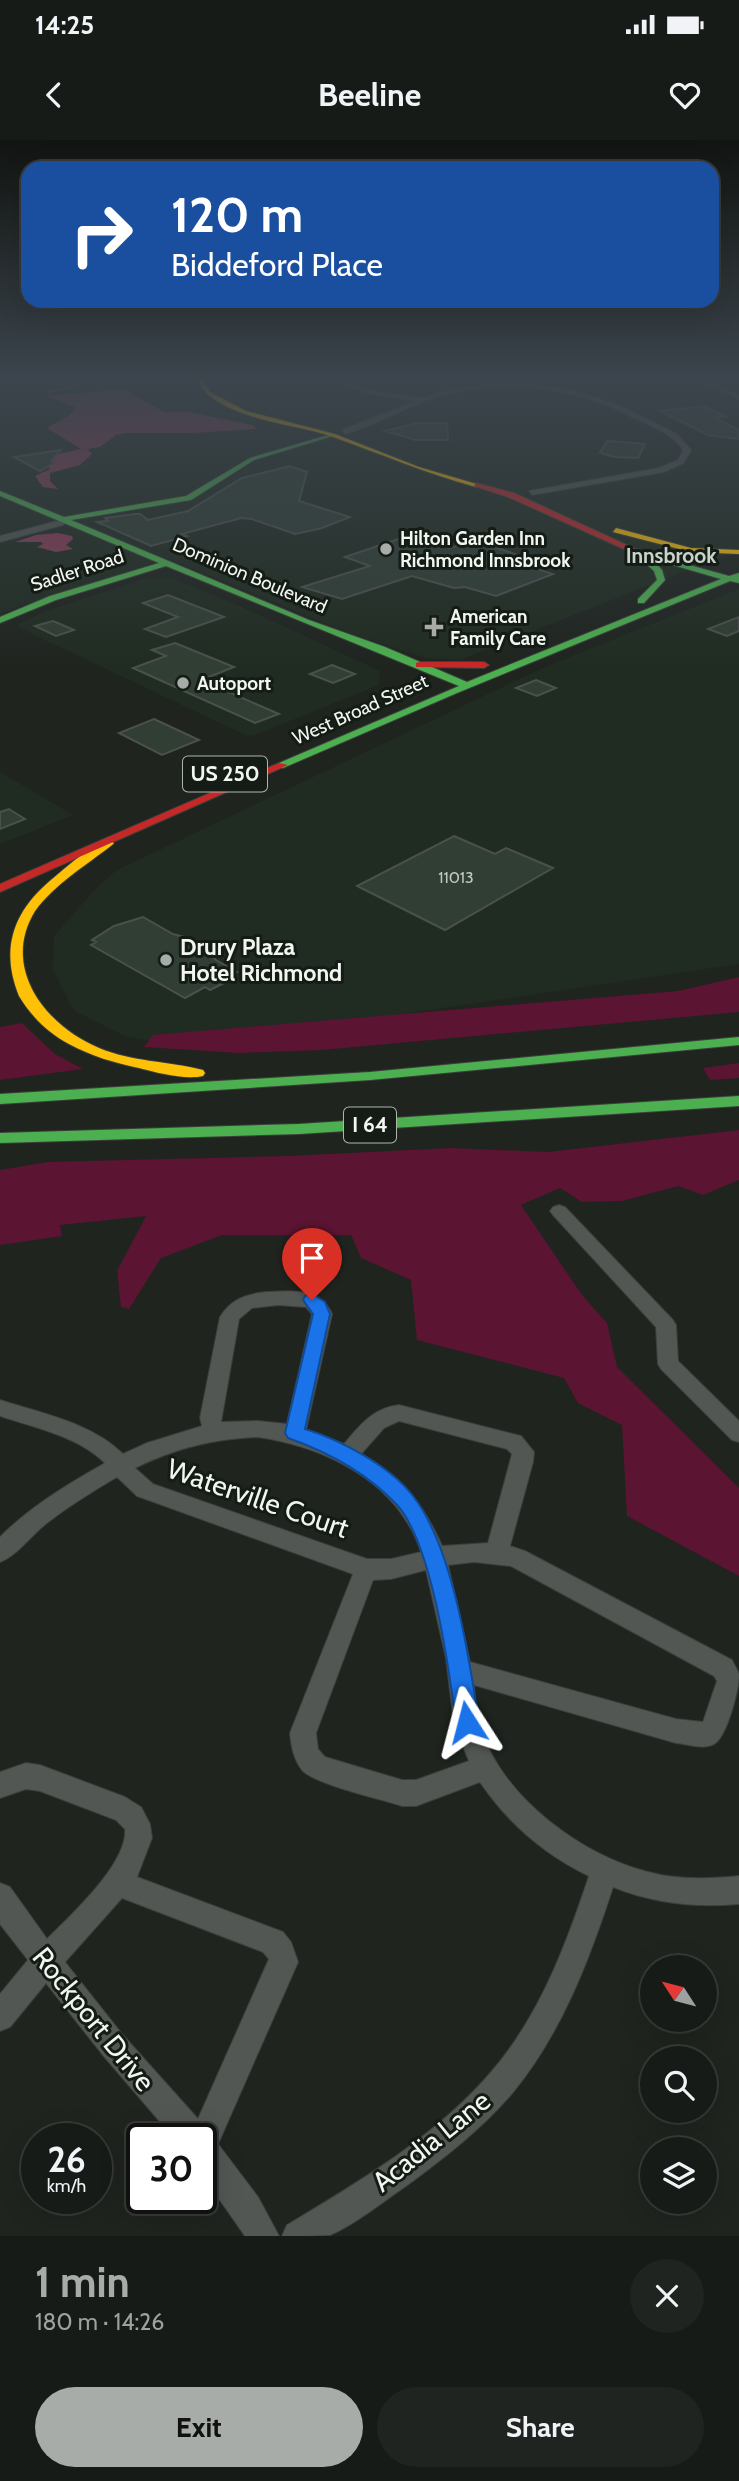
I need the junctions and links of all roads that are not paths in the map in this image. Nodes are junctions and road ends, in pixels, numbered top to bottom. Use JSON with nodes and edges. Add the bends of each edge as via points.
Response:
{"nodes":[{"id":1,"x":229,"y":473,"type":"edge"},
{"id":2,"x":435,"y":473,"type":"edge"},
{"id":3,"x":478,"y":473,"type":"edge"},
{"id":4,"x":650,"y":473,"type":"edge"},
{"id":5,"x":0,"y":493,"type":"edge"},
{"id":6,"x":510,"y":495,"type":"junction"},
{"id":7,"x":540,"y":496,"type":"junction"},
{"id":8,"x":65,"y":519,"type":"junction"},
{"id":9,"x":616,"y":530,"type":"junction"},
{"id":10,"x":0,"y":537,"type":"edge"},
{"id":11,"x":739,"y":552,"type":"edge"},
{"id":12,"x":641,"y":553,"type":"junction"},
{"id":13,"x":739,"y":560,"type":"edge"},
{"id":14,"x":168,"y":563,"type":"junction"},
{"id":15,"x":729,"y":575,"type":"edge"},
{"id":16,"x":641,"y":601,"type":"junction"},
{"id":17,"x":0,"y":620,"type":"edge"},
{"id":18,"x":368,"y":646,"type":"junction"},
{"id":19,"x":419,"y":664,"type":"junction"},
{"id":20,"x":484,"y":665,"type":"junction"},
{"id":21,"x":453,"y":685,"type":"junction"},
{"id":22,"x":108,"y":843,"type":"junction"},
{"id":23,"x":0,"y":870,"type":"edge"},
{"id":24,"x":0,"y":888,"type":"edge"},
{"id":25,"x":739,"y":1041,"type":"edge"},
{"id":26,"x":455,"y":1068,"type":"junction"},
{"id":27,"x":0,"y":1098,"type":"edge"},
{"id":28,"x":739,"y":1101,"type":"edge"},
{"id":29,"x":299,"y":1129,"type":"junction"},
{"id":30,"x":0,"y":1138,"type":"edge"},
{"id":31,"x":24,"y":1154,"type":"dead end"},
{"id":32,"x":559,"y":1211,"type":"dead end"},
{"id":33,"x":0,"y":1408,"type":"edge"},
{"id":34,"x":212,"y":1431,"type":"junction"},
{"id":35,"x":295,"y":1433,"type":"junction"},
{"id":36,"x":739,"y":1434,"type":"edge"},
{"id":37,"x":348,"y":1455,"type":"junction"},
{"id":38,"x":119,"y":1464,"type":"junction"},
{"id":39,"x":1,"y":1549,"type":"edge"},
{"id":40,"x":497,"y":1552,"type":"junction"},
{"id":41,"x":434,"y":1558,"type":"junction"},
{"id":42,"x":366,"y":1569,"type":"junction"},
{"id":43,"x":460,"y":1670,"type":"junction"},
{"id":44,"x":486,"y":1767,"type":"junction"},
{"id":45,"x":0,"y":1785,"type":"edge"},
{"id":46,"x":605,"y":1868,"type":"junction"},
{"id":47,"x":115,"y":1882,"type":"junction"},
{"id":48,"x":739,"y":1890,"type":"edge"},
{"id":49,"x":0,"y":1897,"type":"edge"},
{"id":50,"x":47,"y":1961,"type":"junction"},
{"id":51,"x":0,"y":2017,"type":"edge"},
{"id":52,"x":181,"y":2123,"type":"edge"},
{"id":53,"x":211,"y":2123,"type":"edge"},
{"id":54,"x":217,"y":2168,"type":"edge"},
{"id":55,"x":263,"y":2236,"type":"edge"},
{"id":56,"x":298,"y":2236,"type":"edge"}],
"edges":[{"from":1,"to":8,"type":"main road","via":[[190,498]]},
{"from":2,"to":6,"type":"main road"},
{"from":3,"to":7,"type":"main road"},
{"from":4,"to":7,"type":"street"},
{"from":5,"to":8,"type":"main road","name":"Dominion Boulevard"},
{"from":6,"to":7,"type":"main road"},
{"from":6,"to":12,"type":"main road"},
{"from":7,"to":9,"type":"main road"},
{"from":8,"to":10,"type":"street"},
{"from":8,"to":14,"type":"main road","name":"Dominion Boulevard"},
{"from":9,"to":11,"type":"main road","via":[[691,550]]},
{"from":9,"to":15,"type":"main road"},
{"from":12,"to":15,"type":"main road"},
{"from":12,"to":16,"type":"main road","via":[[658,570],[661,580]]},
{"from":13,"to":15,"type":"main road","name":"West Broad Street","number":"US 250"},
{"from":14,"to":17,"type":"main road","name":"Sadler Road"},
{"from":14,"to":18,"type":"main road","name":"Dominion Boulevard"},
{"from":15,"to":16,"type":"main road","name":"West Broad Street","number":"US 250"},
{"from":15,"to":21,"type":"main road","name":"West Broad Street","number":"US 250"},
{"from":16,"to":20,"type":"main road","name":"West Broad Street","number":"US 250"},
{"from":18,"to":19,"type":"main road","name":"Dominion Boulevard"},
{"from":18,"to":21,"type":"main road","name":"Dominion Boulevard","via":[[370,653]]},
{"from":19,"to":20,"type":"main road"},
{"from":19,"to":21,"type":"main road","name":"Dominion Boulevard"},
{"from":20,"to":21,"type":"main road","name":"West Broad Street","number":"US 250"},
{"from":21,"to":22,"type":"main road","name":"West Broad Street","number":"US 250"},
{"from":21,"to":23,"type":"main road","name":"West Broad Street","number":"US 250"},
{"from":22,"to":24,"type":"main road","name":"West Broad Street","number":"US 250"},
{"from":22,"to":26,"type":"main road","via":[[36,899],[13,940],[18,984],[34,1009],[60,1032],[116,1058],[182,1072]]},
{"from":25,"to":26,"type":"main road","number":"I 64"},
{"from":26,"to":27,"type":"main road","number":"I 64"},
{"from":28,"to":29,"type":"main road","number":"I 64"},
{"from":29,"to":30,"type":"main road","number":"I 64"},
{"from":29,"to":31,"type":"main road","via":[[209,1144]]},
{"from":32,"to":36,"type":"street","via":[[666,1325],[668,1364]]},
{"from":33,"to":38,"type":"street","name":"Waterville Court","via":[[89,1441]]},
{"from":34,"to":35,"type":"street","via":[[247,1428]]},
{"from":34,"to":35,"type":"street","via":[[210,1418],[234,1308],[252,1301],[312,1300],[322,1314]]},
{"from":34,"to":38,"type":"street","via":[[176,1439]]},
{"from":35,"to":37,"type":"street"},
{"from":37,"to":40,"type":"street","via":[[373,1425],[390,1413],[514,1442],[523,1451],[522,1462]]},
{"from":37,"to":41,"type":"street","via":[[405,1500]]},
{"from":38,"to":39,"type":"street","via":[[30,1523]]},
{"from":38,"to":42,"type":"street","name":"Waterville Court","via":[[145,1490]]},
{"from":40,"to":41,"type":"street","name":"Waterville Court"},
{"from":40,"to":43,"type":"street","via":[[536,1566],[723,1668],[730,1680],[707,1735],[676,1731]]},
{"from":41,"to":42,"type":"street","name":"Waterville Court","via":[[402,1568]]},
{"from":41,"to":43,"type":"street"},
{"from":42,"to":44,"type":"street","via":[[303,1733],[309,1761],[402,1793],[416,1793]]},
{"from":43,"to":44,"type":"street","via":[[471,1739]]},
{"from":44,"to":46,"type":"street","via":[[512,1802],[543,1832]]},
{"from":45,"to":47,"type":"street","via":[[26,1776],[40,1778],[134,1817],[138,1842]]},
{"from":46,"to":48,"type":"street","via":[[647,1886]]},
{"from":46,"to":56,"type":"street","name":"Acadia Lane","via":[[578,1949],[528,2047],[509,2073],[481,2106],[427,2152]]},
{"from":47,"to":50,"type":"street"},
{"from":47,"to":53,"type":"street","via":[[273,1942],[281,1952],[284,1962]]},
{"from":49,"to":50,"type":"street","name":"Rockport Drive"},
{"from":50,"to":51,"type":"street"},
{"from":50,"to":52,"type":"street","name":"Rockport Drive"},
{"from":54,"to":55,"type":"street"}]}
